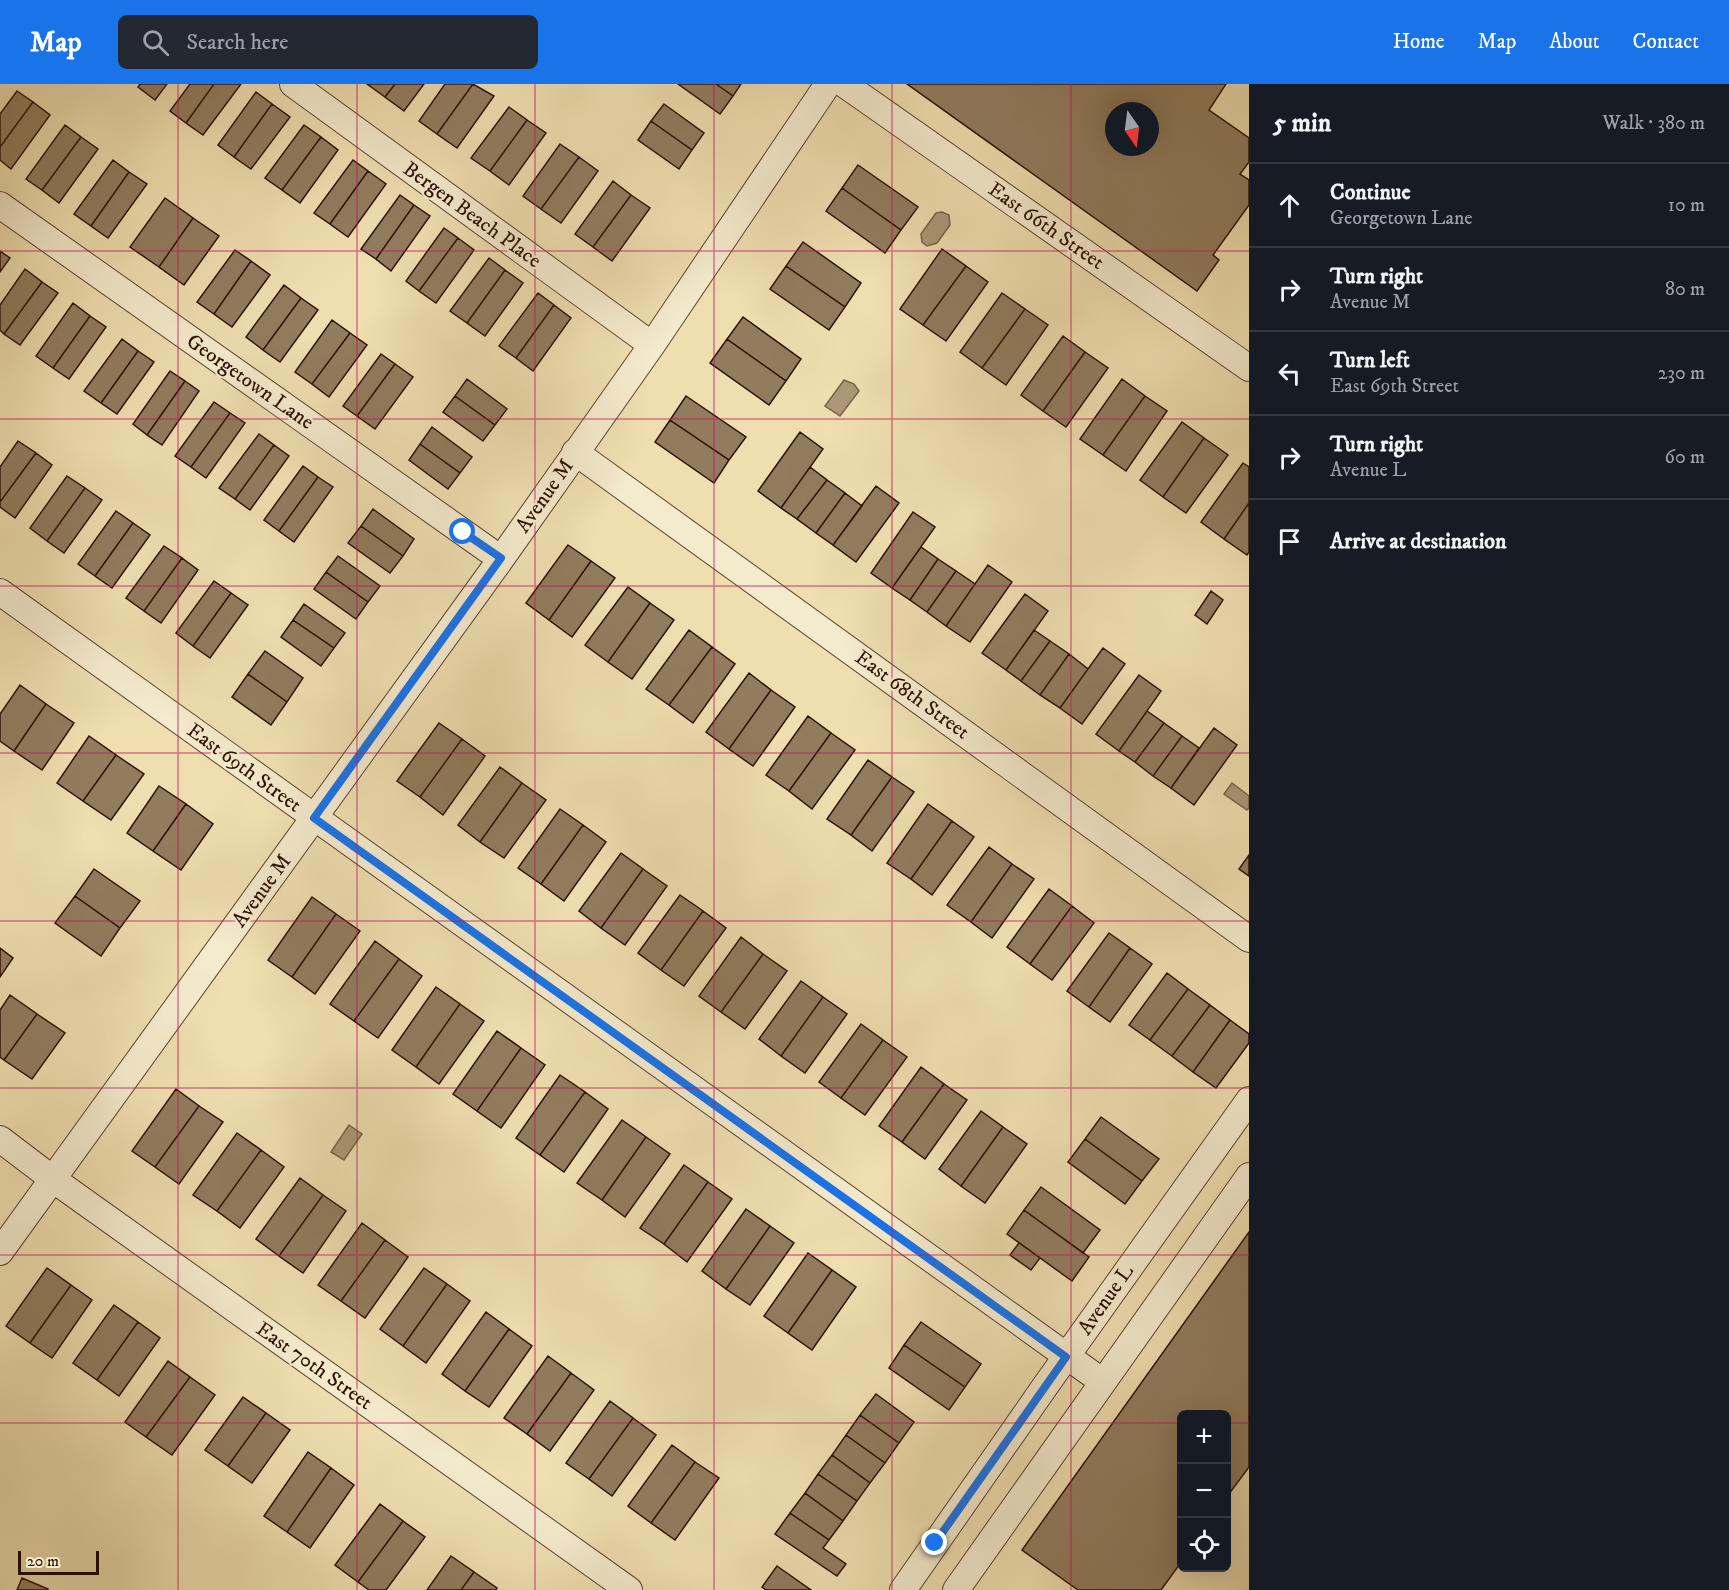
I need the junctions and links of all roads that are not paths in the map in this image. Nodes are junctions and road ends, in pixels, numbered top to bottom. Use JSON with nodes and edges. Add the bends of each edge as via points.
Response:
{"nodes":[{"id":1,"x":293,"y":84,"type":"edge"},
{"id":2,"x":828,"y":84,"type":"edge"},
{"id":3,"x":844,"y":84,"type":"edge"},
{"id":4,"x":0,"y":205,"type":"edge"},
{"id":5,"x":652,"y":345,"type":"junction"},
{"id":6,"x":1249,"y":368,"type":"edge"},
{"id":7,"x":575,"y":452,"type":"junction"},
{"id":8,"x":501,"y":558,"type":"junction"},
{"id":9,"x":0,"y":592,"type":"edge"},
{"id":10,"x":314,"y":818,"type":"junction"},
{"id":11,"x":1249,"y":939,"type":"edge"},
{"id":12,"x":1249,"y":1100,"type":"edge"},
{"id":13,"x":0,"y":1140,"type":"edge"},
{"id":14,"x":1249,"y":1176,"type":"edge"},
{"id":15,"x":54,"y":1180,"type":"junction"},
{"id":16,"x":0,"y":1252,"type":"edge"},
{"id":17,"x":1066,"y":1357,"type":"junction"},
{"id":18,"x":1102,"y":1382,"type":"junction"},
{"id":19,"x":629,"y":1590,"type":"edge"},
{"id":20,"x":903,"y":1590,"type":"edge"},
{"id":21,"x":956,"y":1590,"type":"edge"}],
"edges":[{"from":1,"to":5,"type":"street","name":"Bergen Beach Place"},
{"from":2,"to":5,"type":"street","name":"Avenue M"},
{"from":3,"to":6,"type":"street","name":"East 66th Street"},
{"from":4,"to":8,"type":"street","name":"Georgetown Lane"},
{"from":5,"to":7,"type":"street","name":"Avenue M"},
{"from":7,"to":8,"type":"street","name":"Avenue M"},
{"from":7,"to":11,"type":"street","name":"East 68th Street"},
{"from":8,"to":10,"type":"street","name":"Avenue M"},
{"from":9,"to":10,"type":"street","name":"East 69th Street"},
{"from":10,"to":15,"type":"street","name":"Avenue M"},
{"from":10,"to":17,"type":"street","name":"East 69th Street"},
{"from":12,"to":17,"type":"street","name":"Avenue L"},
{"from":13,"to":15,"type":"street","name":"East 70th Street"},
{"from":14,"to":18,"type":"street"},
{"from":15,"to":16,"type":"street","name":"Avenue M"},
{"from":15,"to":19,"type":"street","name":"East 70th Street"},
{"from":17,"to":18,"type":"street","name":"East 69th Street"},
{"from":17,"to":20,"type":"street","name":"Avenue L"},
{"from":18,"to":21,"type":"street"}]}
